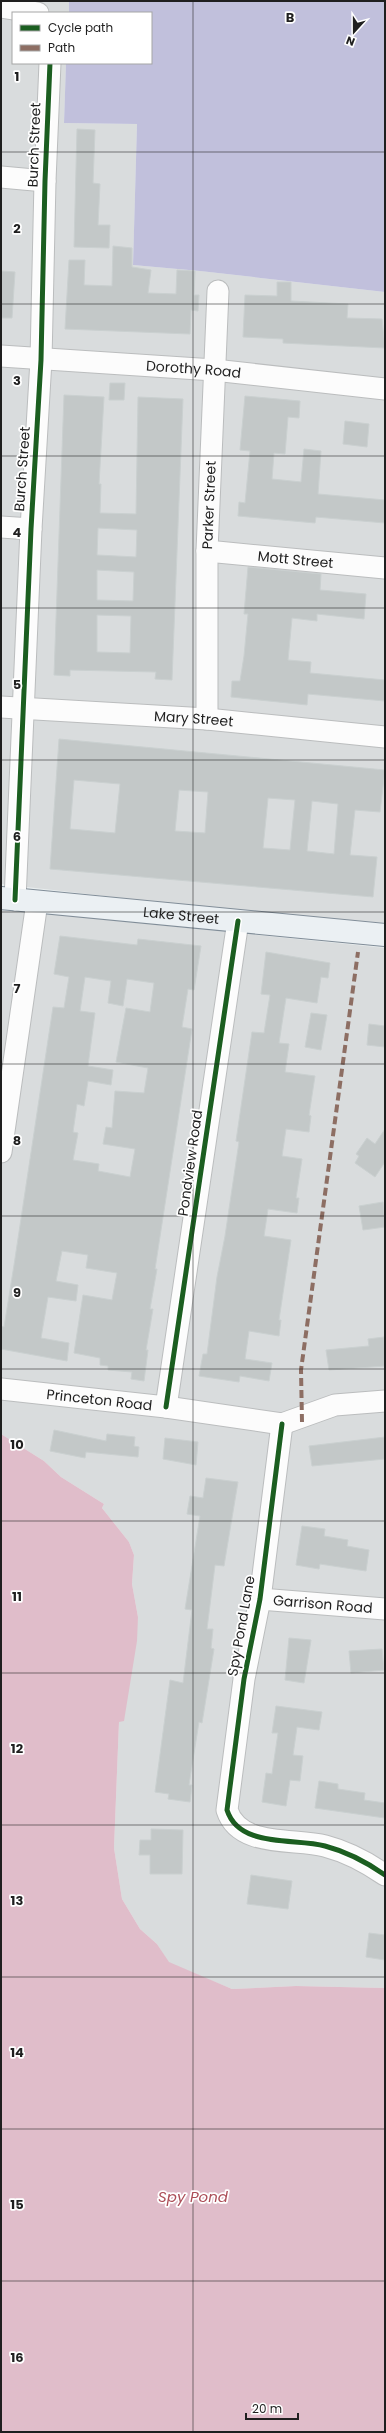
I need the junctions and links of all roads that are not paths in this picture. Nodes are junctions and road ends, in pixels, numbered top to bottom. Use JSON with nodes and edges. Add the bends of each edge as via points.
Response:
{"nodes":[{"id":1,"x":1,"y":7,"type":"edge"},
{"id":2,"x":32,"y":12,"type":"edge"},
{"id":3,"x":50,"y":64,"type":"edge"},
{"id":4,"x":1,"y":177,"type":"edge"},
{"id":5,"x":45,"y":181,"type":"junction"},
{"id":6,"x":218,"y":291,"type":"dead end"},
{"id":7,"x":1,"y":356,"type":"edge"},
{"id":8,"x":41,"y":360,"type":"junction"},
{"id":9,"x":214,"y":370,"type":"junction"},
{"id":10,"x":385,"y":389,"type":"edge"},
{"id":11,"x":1,"y":527,"type":"edge"},
{"id":12,"x":30,"y":528,"type":"junction"},
{"id":13,"x":207,"y":551,"type":"junction"},
{"id":14,"x":385,"y":568,"type":"edge"},
{"id":15,"x":1,"y":707,"type":"edge"},
{"id":16,"x":24,"y":709,"type":"junction"},
{"id":17,"x":207,"y":719,"type":"junction"},
{"id":18,"x":385,"y":737,"type":"edge"},
{"id":19,"x":8,"y":899,"type":"edge"},
{"id":20,"x":37,"y":902,"type":"junction"},
{"id":21,"x":238,"y":921,"type":"junction"},
{"id":22,"x":385,"y":935,"type":"edge"},
{"id":23,"x":1,"y":1152,"type":"edge"},
{"id":24,"x":1,"y":1389,"type":"edge"},
{"id":25,"x":385,"y":1401,"type":"edge"},
{"id":26,"x":166,"y":1407,"type":"junction"},
{"id":27,"x":282,"y":1424,"type":"junction"},
{"id":28,"x":260,"y":1599,"type":"junction"},
{"id":29,"x":385,"y":1609,"type":"edge"},
{"id":30,"x":385,"y":1875,"type":"edge"}],
"edges":[{"from":1,"to":2,"type":"street"},
{"from":3,"to":5,"type":"street","name":"Burch Street"},
{"from":4,"to":5,"type":"street"},
{"from":5,"to":8,"type":"street","name":"Burch Street"},
{"from":6,"to":9,"type":"street","name":"Parker Street"},
{"from":7,"to":8,"type":"street","name":"Dorothy Road"},
{"from":8,"to":9,"type":"street","name":"Dorothy Road"},
{"from":8,"to":12,"type":"street","name":"Burch Street"},
{"from":9,"to":10,"type":"street","name":"Dorothy Road"},
{"from":9,"to":13,"type":"street","name":"Parker Street"},
{"from":11,"to":12,"type":"street"},
{"from":12,"to":16,"type":"street","name":"Burch Street"},
{"from":13,"to":14,"type":"street","name":"Mott Street"},
{"from":13,"to":17,"type":"street","name":"Parker Street"},
{"from":15,"to":16,"type":"street","name":"Mary Street"},
{"from":16,"to":17,"type":"street","name":"Mary Street"},
{"from":16,"to":19,"type":"street","name":"Burch Street"},
{"from":17,"to":18,"type":"street","name":"Mary Street"},
{"from":19,"to":20,"type":"main road","name":"Lake Street"},
{"from":20,"to":21,"type":"main road","name":"Lake Street"},
{"from":20,"to":23,"type":"street"},
{"from":21,"to":22,"type":"main road","name":"Lake Street"},
{"from":21,"to":26,"type":"street","name":"Pondview Road"},
{"from":24,"to":26,"type":"street","name":"Princeton Road"},
{"from":25,"to":27,"type":"street","name":"Princeton Road","via":[[335,1405]]},
{"from":26,"to":27,"type":"street","name":"Princeton Road"},
{"from":27,"to":28,"type":"street","name":"Spy Pond Lane"},
{"from":28,"to":29,"type":"street","name":"Garrison Road"},
{"from":28,"to":30,"type":"street","name":"Spy Pond Lane","via":[[244,1679],[227,1810],[230,1818],[238,1828],[254,1835],[322,1845],[354,1854]]}]}
